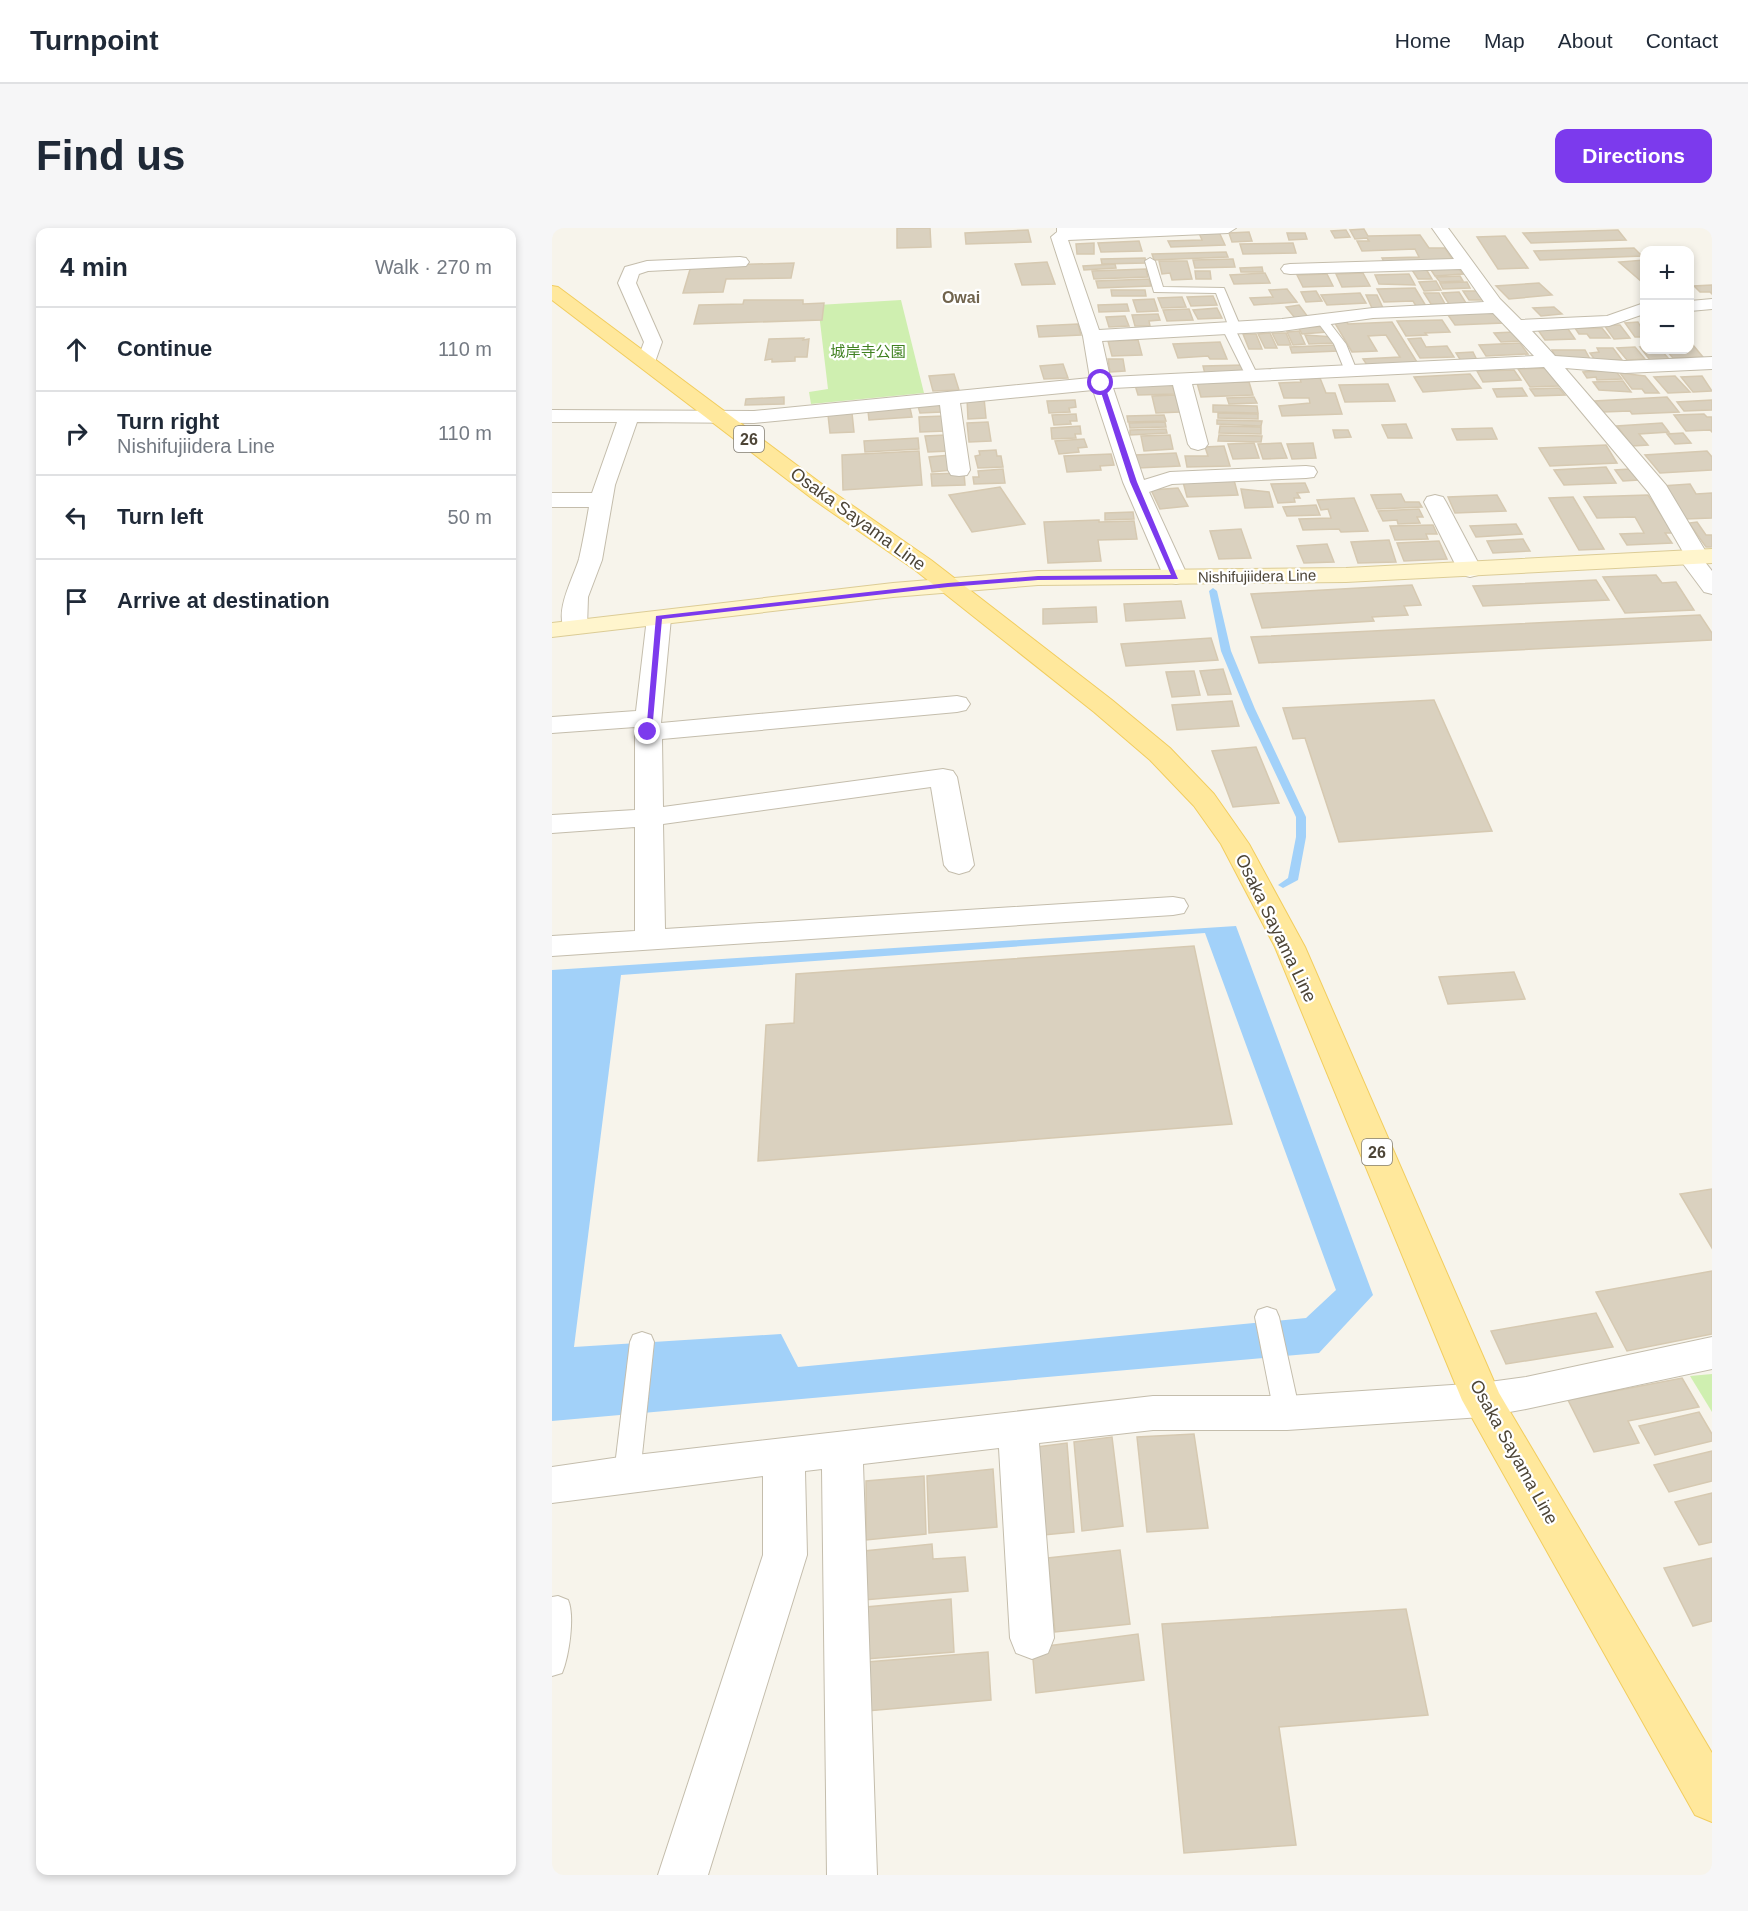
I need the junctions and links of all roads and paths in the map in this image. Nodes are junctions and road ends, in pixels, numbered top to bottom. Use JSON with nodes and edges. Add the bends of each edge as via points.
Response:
{"nodes":[{"id":1,"x":1227,"y":228,"type":"edge"},
{"id":2,"x":1440,"y":228,"type":"edge"},
{"id":3,"x":1065,"y":231,"type":"edge"},
{"id":4,"x":1149,"y":261,"type":"dead end"},
{"id":5,"x":740,"y":262,"type":"dead end"},
{"id":6,"x":1467,"y":264,"type":"junction"},
{"id":7,"x":1290,"y":269,"type":"dead end"},
{"id":8,"x":552,"y":291,"type":"edge"},
{"id":9,"x":1712,"y":304,"type":"edge"},
{"id":10,"x":1694,"y":306,"type":"edge"},
{"id":11,"x":1500,"y":307,"type":"junction"},
{"id":12,"x":1640,"y":309,"type":"edge"},
{"id":13,"x":1322,"y":320,"type":"junction"},
{"id":14,"x":1518,"y":326,"type":"junction"},
{"id":15,"x":1232,"y":328,"type":"junction"},
{"id":16,"x":1092,"y":336,"type":"junction"},
{"id":17,"x":1585,"y":345,"type":"dead end"},
{"id":18,"x":1542,"y":354,"type":"junction"},
{"id":19,"x":647,"y":361,"type":"junction"},
{"id":20,"x":1712,"y":363,"type":"edge"},
{"id":21,"x":1351,"y":371,"type":"junction"},
{"id":22,"x":1252,"y":376,"type":"junction"},
{"id":23,"x":1181,"y":379,"type":"junction"},
{"id":24,"x":1101,"y":383,"type":"junction"},
{"id":25,"x":949,"y":397,"type":"junction"},
{"id":26,"x":552,"y":416,"type":"edge"},
{"id":27,"x":629,"y":417,"type":"junction"},
{"id":28,"x":722,"y":418,"type":"junction"},
{"id":29,"x":1198,"y":444,"type":"dead end"},
{"id":30,"x":959,"y":470,"type":"dead end"},
{"id":31,"x":1306,"y":472,"type":"dead end"},
{"id":32,"x":1137,"y":489,"type":"junction"},
{"id":33,"x":552,"y":500,"type":"edge"},
{"id":34,"x":601,"y":500,"type":"junction"},
{"id":35,"x":1435,"y":502,"type":"dead end"},
{"id":36,"x":1700,"y":557,"type":"edge"},
{"id":37,"x":1470,"y":570,"type":"junction"},
{"id":38,"x":1176,"y":577,"type":"junction"},
{"id":39,"x":948,"y":585,"type":"junction"},
{"id":40,"x":1712,"y":586,"type":"edge"},
{"id":41,"x":658,"y":618,"type":"junction"},
{"id":42,"x":563,"y":628,"type":"edge"},
{"id":43,"x":957,"y":704,"type":"dead end"},
{"id":44,"x":552,"y":725,"type":"edge"},
{"id":45,"x":648,"y":725,"type":"junction"},
{"id":46,"x":649,"y":817,"type":"junction"},
{"id":47,"x":552,"y":824,"type":"edge"},
{"id":48,"x":959,"y":865,"type":"dead end"},
{"id":49,"x":1173,"y":906,"type":"dead end"},
{"id":50,"x":651,"y":938,"type":"junction"},
{"id":51,"x":552,"y":946,"type":"edge"},
{"id":52,"x":1267,"y":1317,"type":"dead end"},
{"id":53,"x":642,"y":1342,"type":"dead end"},
{"id":54,"x":1712,"y":1353,"type":"edge"},
{"id":55,"x":1482,"y":1400,"type":"junction"},
{"id":56,"x":1285,"y":1401,"type":"junction"},
{"id":57,"x":1018,"y":1428,"type":"junction"},
{"id":58,"x":842,"y":1449,"type":"junction"},
{"id":59,"x":784,"y":1456,"type":"junction"},
{"id":60,"x":627,"y":1474,"type":"junction"},
{"id":61,"x":552,"y":1485,"type":"edge"},
{"id":62,"x":552,"y":1610,"type":"edge"},
{"id":63,"x":1032,"y":1638,"type":"dead end"},
{"id":64,"x":552,"y":1663,"type":"edge"},
{"id":65,"x":1712,"y":1798,"type":"edge"},
{"id":66,"x":682,"y":1875,"type":"edge"},
{"id":67,"x":852,"y":1875,"type":"edge"}],
"edges":[{"from":1,"to":3,"type":"street"},
{"from":2,"to":6,"type":"street"},
{"from":3,"to":16,"type":"street","via":[[1059,237]]},
{"from":4,"to":15,"type":"lane","via":[[1158,290],[1220,290]]},
{"from":5,"to":19,"type":"street","via":[[647,266],[631,271],[627,283],[653,342]]},
{"from":6,"to":7,"type":"street"},
{"from":6,"to":11,"type":"street"},
{"from":8,"to":19,"type":"main road","name":"Osaka Sayama Line","number":"26"},
{"from":9,"to":10,"type":"street"},
{"from":11,"to":13,"type":"street","via":[[1373,313]]},
{"from":11,"to":14,"type":"street"},
{"from":12,"to":14,"type":"street","via":[[1609,321]]},
{"from":13,"to":15,"type":"street"},
{"from":13,"to":21,"type":"lane","via":[[1341,344]]},
{"from":14,"to":18,"type":"street"},
{"from":15,"to":16,"type":"street"},
{"from":15,"to":22,"type":"lane"},
{"from":16,"to":24,"type":"street"},
{"from":17,"to":18,"type":"street"},
{"from":18,"to":20,"type":"street","via":[[1625,367]]},
{"from":18,"to":21,"type":"street"},
{"from":18,"to":36,"type":"street","via":[[1658,490]]},
{"from":19,"to":28,"type":"main road","name":"Osaka Sayama Line","number":"26"},
{"from":21,"to":22,"type":"street"},
{"from":22,"to":23,"type":"street"},
{"from":23,"to":24,"type":"street"},
{"from":23,"to":29,"type":"street"},
{"from":24,"to":25,"type":"street"},
{"from":24,"to":32,"type":"street"},
{"from":25,"to":28,"type":"street"},
{"from":25,"to":30,"type":"street"},
{"from":26,"to":27,"type":"street"},
{"from":27,"to":28,"type":"street"},
{"from":27,"to":34,"type":"street"},
{"from":28,"to":39,"type":"main road","name":"Osaka Sayama Line","number":"26"},
{"from":31,"to":32,"type":"street","via":[[1170,478]]},
{"from":32,"to":38,"type":"street"},
{"from":33,"to":34,"type":"street"},
{"from":34,"to":42,"type":"street","via":[[591,560]]},
{"from":35,"to":37,"type":"street"},
{"from":36,"to":37,"type":"main road","name":"Nishifujiidera Line"},
{"from":36,"to":40,"type":"street"},
{"from":37,"to":38,"type":"main road","name":"Nishifujiidera Line"},
{"from":38,"to":39,"type":"main road","name":"Nishifujiidera Line","via":[[1038,578]]},
{"from":39,"to":41,"type":"main road","name":"Nishifujiidera Line"},
{"from":39,"to":55,"type":"main road","name":"Osaka Sayama Line","number":"26","via":[[1160,754],[1204,800],[1235,844],[1290,947]]},
{"from":41,"to":42,"type":"main road","name":"Nishifujiidera Line"},
{"from":41,"to":45,"type":"street"},
{"from":43,"to":45,"type":"street"},
{"from":44,"to":45,"type":"street"},
{"from":45,"to":46,"type":"street"},
{"from":46,"to":47,"type":"street"},
{"from":46,"to":48,"type":"street","via":[[943,777]]},
{"from":46,"to":50,"type":"street"},
{"from":49,"to":50,"type":"street"},
{"from":50,"to":51,"type":"street"},
{"from":52,"to":56,"type":"lane"},
{"from":53,"to":60,"type":"lane"},
{"from":54,"to":55,"type":"street"},
{"from":55,"to":56,"type":"street","via":[[1437,1405]]},
{"from":55,"to":65,"type":"main road","name":"Osaka Sayama Line","number":"26"},
{"from":56,"to":57,"type":"street"},
{"from":57,"to":58,"type":"street"},
{"from":57,"to":63,"type":"street"},
{"from":58,"to":59,"type":"street"},
{"from":58,"to":67,"type":"street"},
{"from":59,"to":60,"type":"street"},
{"from":59,"to":66,"type":"street","via":[[785,1555]]},
{"from":60,"to":61,"type":"street"},
{"from":62,"to":64,"type":"lane","via":[[558,1609]]}]}
